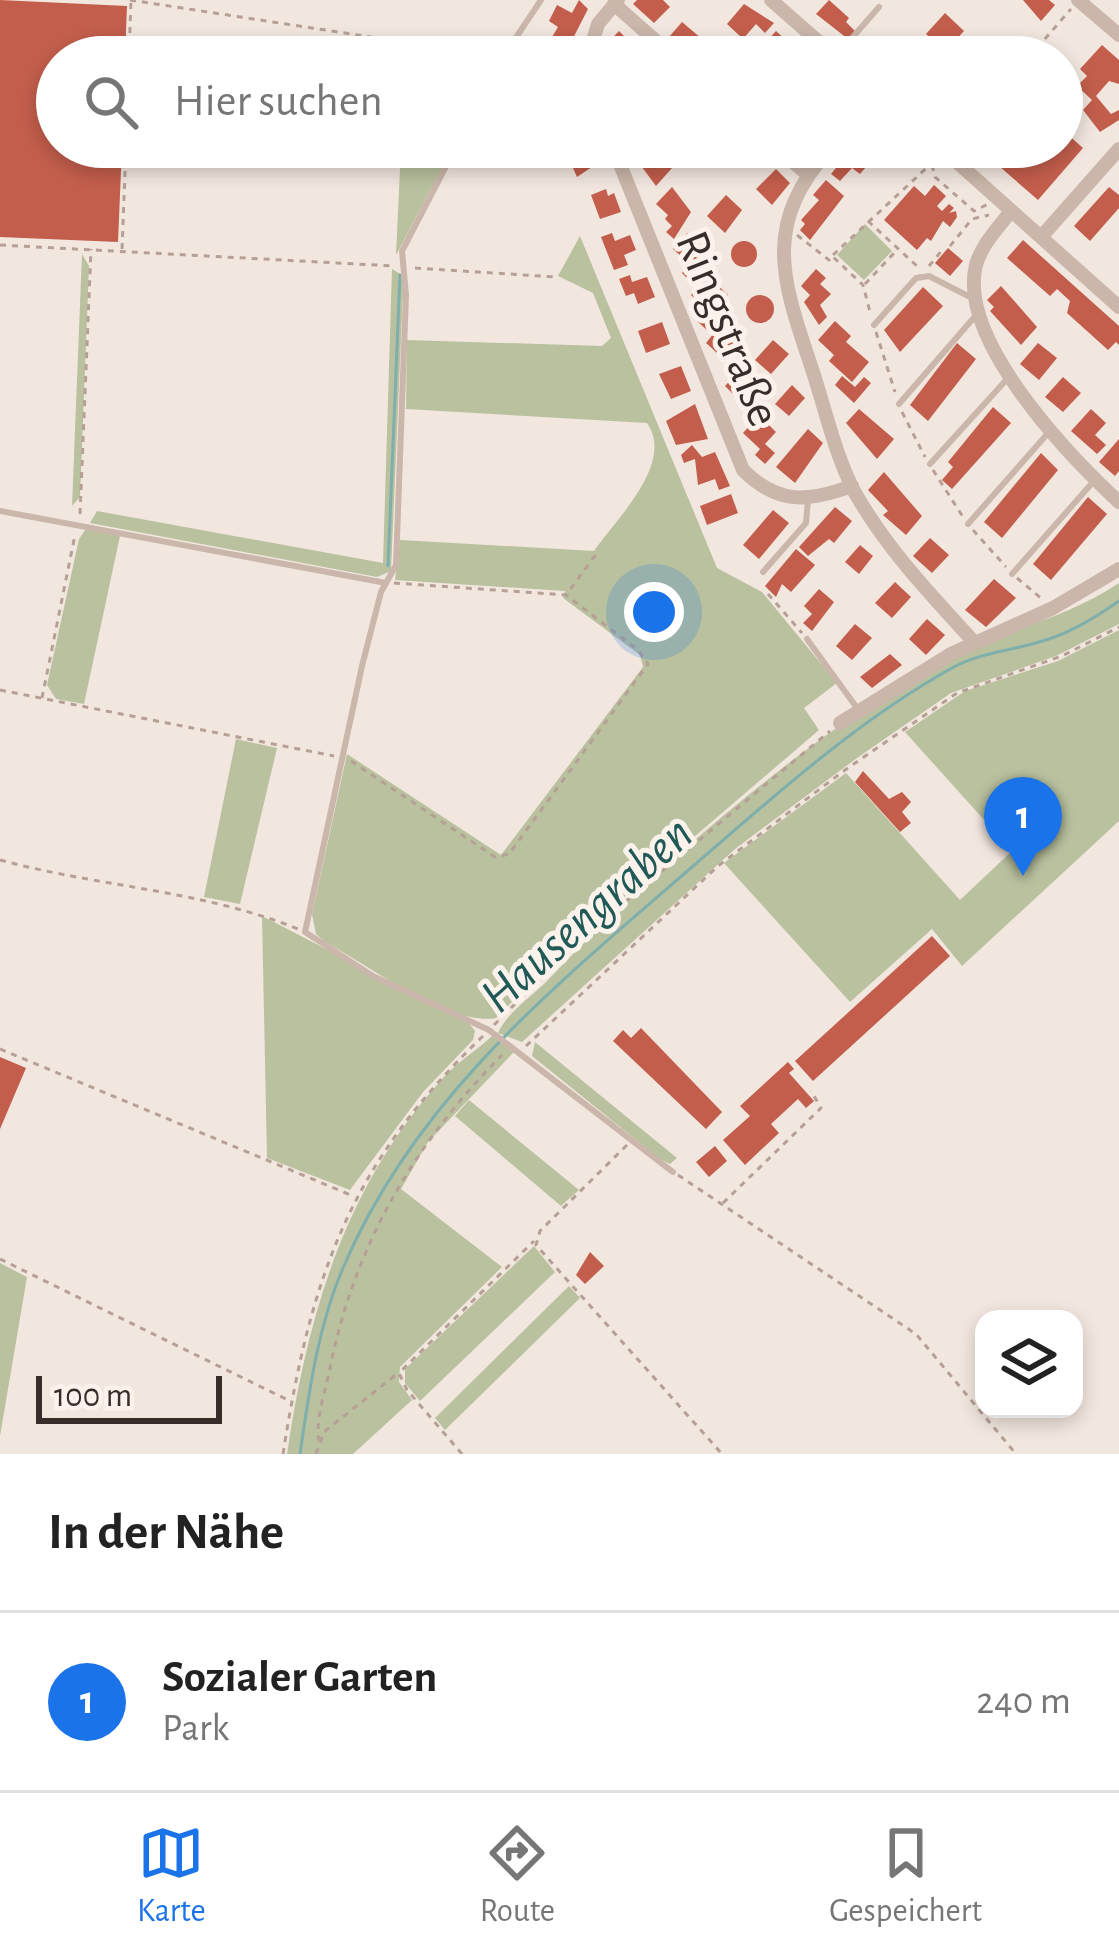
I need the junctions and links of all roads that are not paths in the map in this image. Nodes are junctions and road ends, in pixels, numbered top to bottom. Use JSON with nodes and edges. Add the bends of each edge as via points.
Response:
{"nodes":[{"id":1,"x":541,"y":0,"type":"edge"},
{"id":2,"x":771,"y":0,"type":"edge"},
{"id":3,"x":1078,"y":0,"type":"edge"},
{"id":4,"x":616,"y":2,"type":"edge"},
{"id":5,"x":879,"y":8,"type":"dead end"},
{"id":6,"x":1119,"y":35,"type":"edge"},
{"id":7,"x":514,"y":36,"type":"edge"},
{"id":8,"x":594,"y":36,"type":"edge"},
{"id":9,"x":652,"y":36,"type":"edge"},
{"id":10,"x":812,"y":36,"type":"edge"},
{"id":11,"x":854,"y":36,"type":"edge"},
{"id":12,"x":1119,"y":149,"type":"edge"},
{"id":13,"x":444,"y":168,"type":"edge"},
{"id":14,"x":621,"y":168,"type":"edge"},
{"id":15,"x":800,"y":168,"type":"edge"},
{"id":16,"x":812,"y":168,"type":"edge"},
{"id":17,"x":963,"y":168,"type":"edge"},
{"id":18,"x":807,"y":174,"type":"junction"},
{"id":19,"x":1011,"y":211,"type":"junction"},
{"id":20,"x":1042,"y":236,"type":"junction"},
{"id":21,"x":976,"y":306,"type":"junction"},
{"id":22,"x":1119,"y":307,"type":"edge"},
{"id":23,"x":874,"y":325,"type":"road end"},
{"id":24,"x":1011,"y":374,"type":"junction"},
{"id":25,"x":899,"y":404,"type":"road end"},
{"id":26,"x":1051,"y":430,"type":"junction"},
{"id":27,"x":930,"y":464,"type":"road end"},
{"id":28,"x":1095,"y":480,"type":"junction"},
{"id":29,"x":852,"y":487,"type":"junction"},
{"id":30,"x":808,"y":500,"type":"junction"},
{"id":31,"x":1119,"y":502,"type":"edge"},
{"id":32,"x":0,"y":511,"type":"edge"},
{"id":33,"x":968,"y":524,"type":"road end"},
{"id":34,"x":1119,"y":569,"type":"edge"},
{"id":35,"x":763,"y":572,"type":"dead end"},
{"id":36,"x":1012,"y":574,"type":"road end"},
{"id":37,"x":386,"y":583,"type":"junction"},
{"id":38,"x":807,"y":639,"type":"road end"},
{"id":39,"x":974,"y":642,"type":"junction"},
{"id":40,"x":859,"y":711,"type":"junction"},
{"id":41,"x":840,"y":723,"type":"road end"},
{"id":42,"x":673,"y":1172,"type":"road end"}],
"edges":[{"from":1,"to":7,"type":"lane"},
{"from":2,"to":10,"type":"street"},
{"from":3,"to":6,"type":"street"},
{"from":4,"to":8,"type":"street"},
{"from":4,"to":9,"type":"street"},
{"from":5,"to":11,"type":"lane"},
{"from":12,"to":20,"type":"street"},
{"from":13,"to":37,"type":"lane","via":[[402,251],[396,565]]},
{"from":14,"to":30,"type":"street","name":"Ringstraße","via":[[735,456],[771,493]]},
{"from":15,"to":18,"type":"street"},
{"from":16,"to":18,"type":"street"},
{"from":17,"to":19,"type":"street"},
{"from":18,"to":29,"type":"street","via":[[785,226],[784,279]]},
{"from":19,"to":20,"type":"street"},
{"from":19,"to":21,"type":"street","via":[[977,261]]},
{"from":20,"to":22,"type":"street"},
{"from":21,"to":23,"type":"lane","via":[[926,274]]},
{"from":21,"to":24,"type":"street"},
{"from":21,"to":25,"type":"lane"},
{"from":24,"to":26,"type":"street"},
{"from":24,"to":27,"type":"lane"},
{"from":26,"to":28,"type":"street"},
{"from":26,"to":33,"type":"lane"},
{"from":28,"to":31,"type":"street"},
{"from":28,"to":36,"type":"lane"},
{"from":29,"to":30,"type":"street"},
{"from":29,"to":39,"type":"street","via":[[911,574]]},
{"from":30,"to":35,"type":"lane","via":[[806,523]]},
{"from":32,"to":37,"type":"lane"},
{"from":34,"to":39,"type":"street"},
{"from":37,"to":42,"type":"lane","via":[[305,932],[373,976],[493,1032]]},
{"from":38,"to":40,"type":"lane"},
{"from":39,"to":40,"type":"street"},
{"from":40,"to":41,"type":"street"}]}
